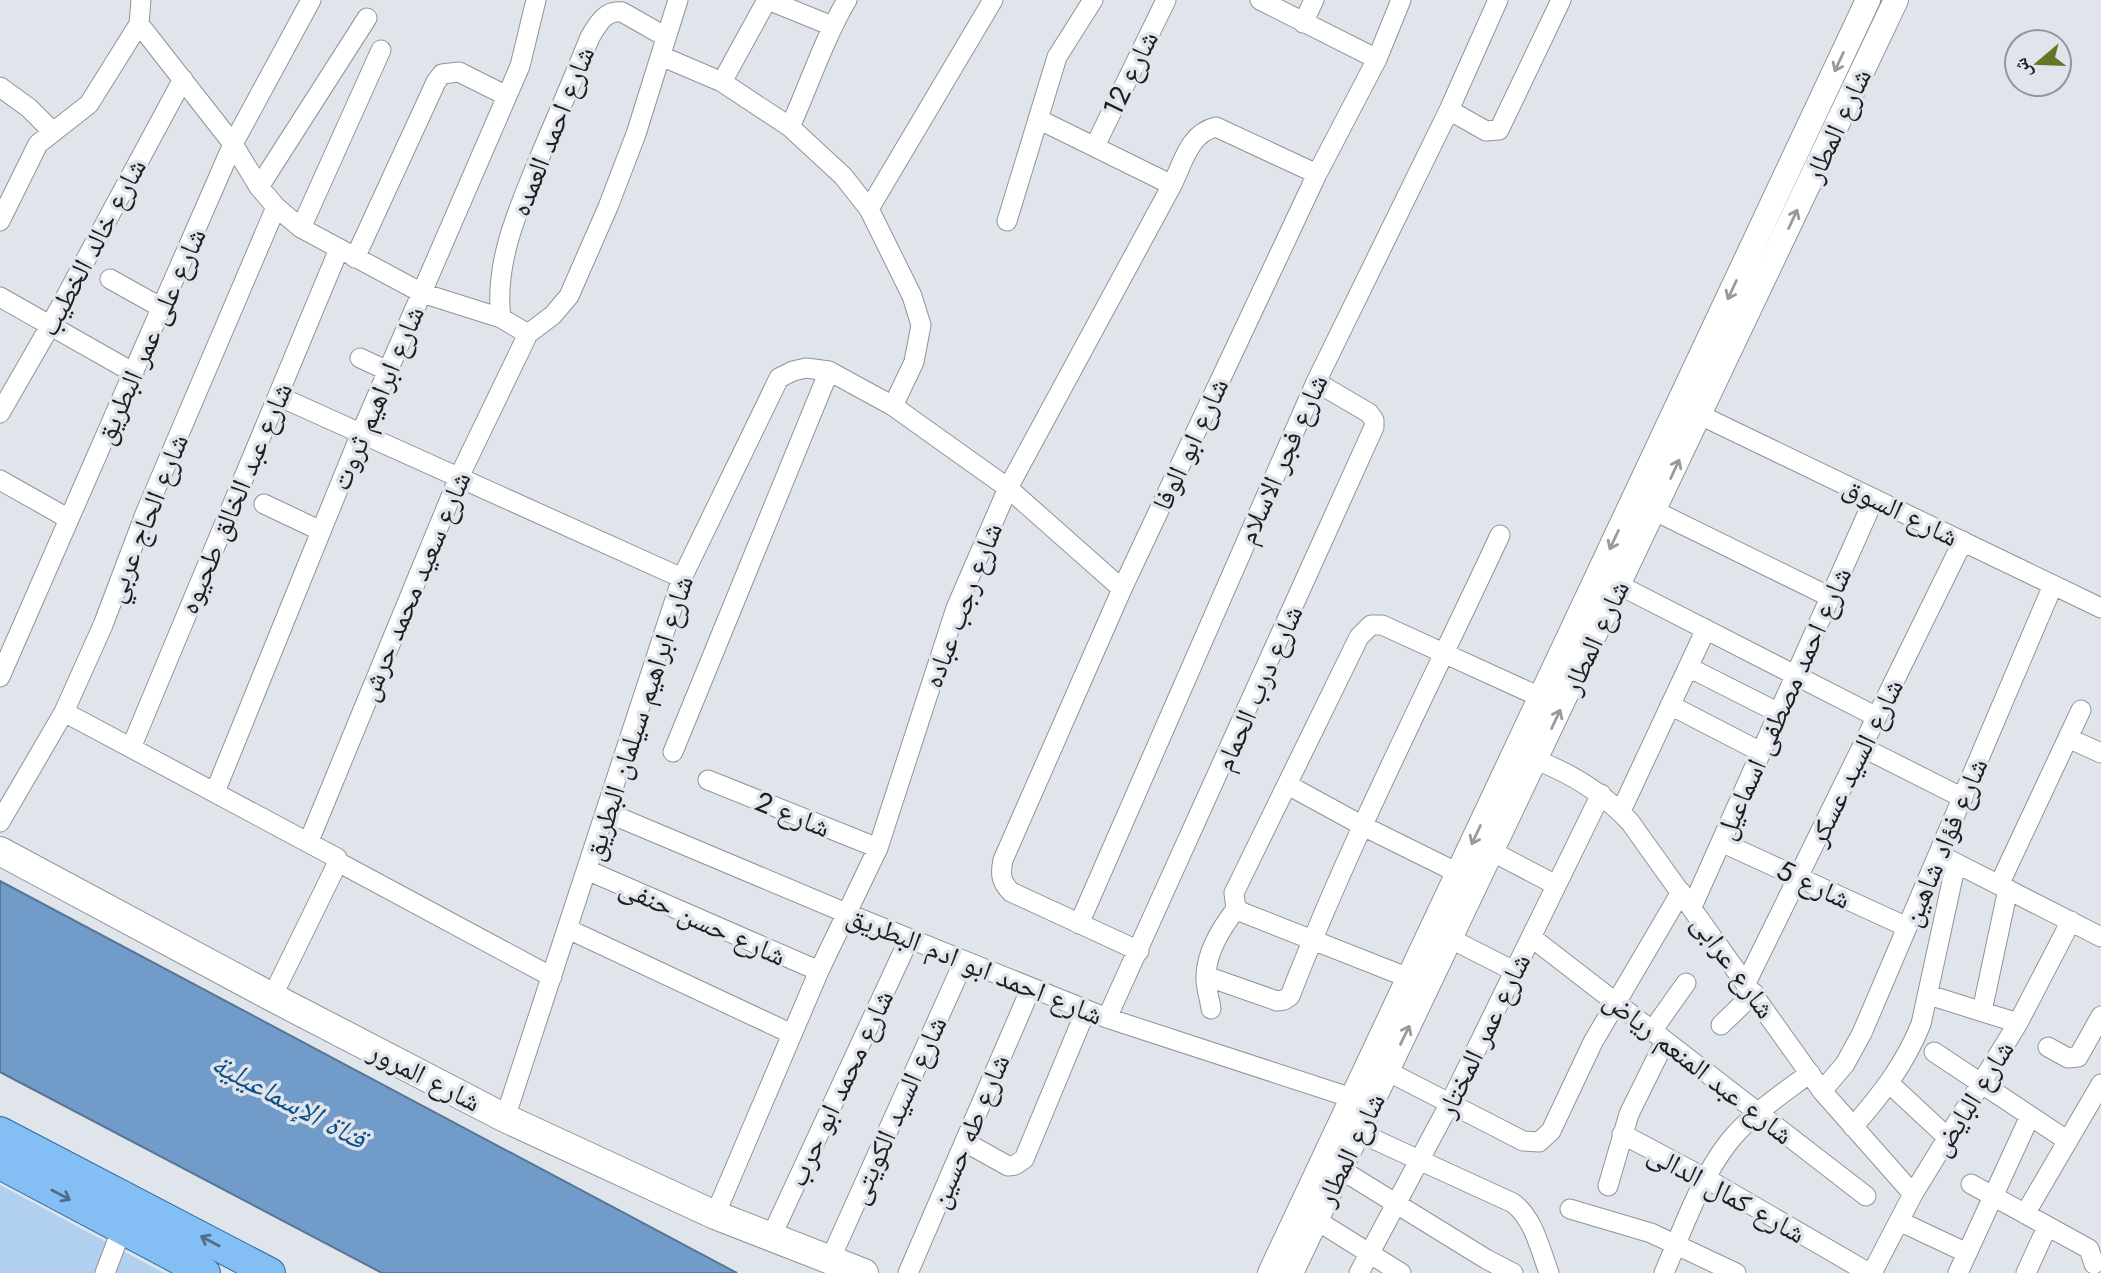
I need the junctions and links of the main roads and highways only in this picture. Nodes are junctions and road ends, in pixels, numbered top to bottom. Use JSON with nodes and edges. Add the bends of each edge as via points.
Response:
{"nodes":[{"id":1,"x":0,"y":851,"type":"edge"},
{"id":2,"x":0,"y":1132,"type":"edge"},
{"id":3,"x":0,"y":1164,"type":"edge"},
{"id":4,"x":175,"y":1239,"type":"junction"},
{"id":5,"x":205,"y":1273,"type":"edge"},
{"id":6,"x":271,"y":1273,"type":"edge"},
{"id":7,"x":864,"y":1273,"type":"edge"}],
"edges":[{"from":1,"to":7,"type":"main road","name":"شارع المرور","via":[[505,1118],[715,1215]]},
{"from":2,"to":4,"type":"main road"},
{"from":3,"to":4,"type":"main road","one_way":true,"via":[[122,1228]]},
{"from":4,"to":5,"type":"main road"},
{"from":6,"to":4,"type":"main road","one_way":true}]}
